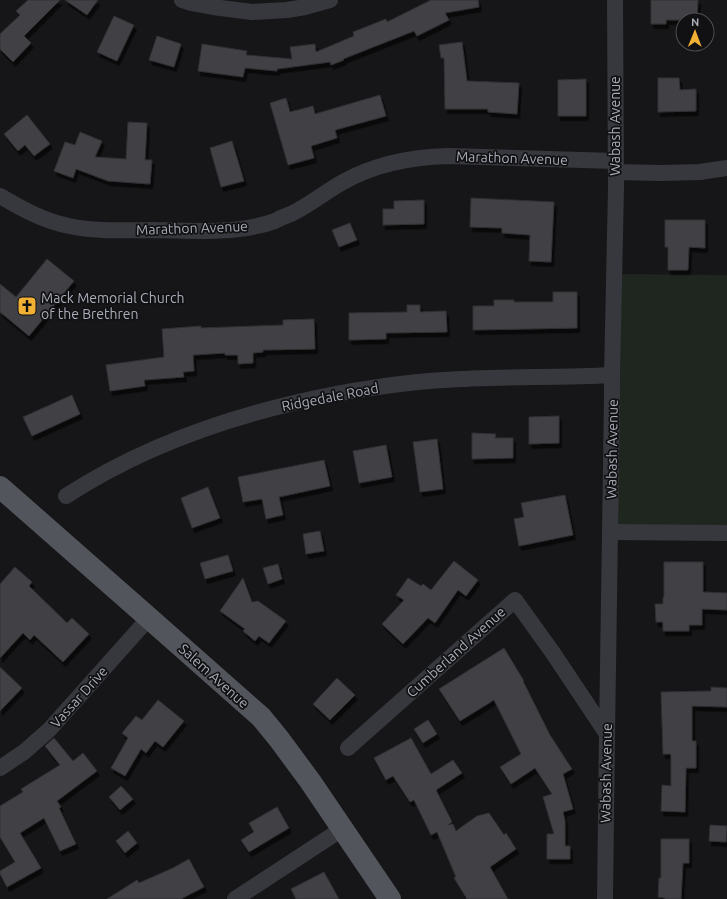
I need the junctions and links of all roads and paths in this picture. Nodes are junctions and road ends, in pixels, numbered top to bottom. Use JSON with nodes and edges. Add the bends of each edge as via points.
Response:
{"nodes":[{"id":1,"x":182,"y":0,"type":"edge"},
{"id":2,"x":330,"y":0,"type":"edge"},
{"id":3,"x":615,"y":0,"type":"edge"},
{"id":4,"x":616,"y":166,"type":"junction"},
{"id":5,"x":727,"y":168,"type":"edge"},
{"id":6,"x":0,"y":196,"type":"edge"},
{"id":7,"x":612,"y":375,"type":"junction"},
{"id":8,"x":0,"y":487,"type":"edge"},
{"id":9,"x":66,"y":496,"type":"dead end"},
{"id":10,"x":610,"y":532,"type":"junction"},
{"id":11,"x":727,"y":533,"type":"edge"},
{"id":12,"x":150,"y":618,"type":"junction"},
{"id":13,"x":607,"y":734,"type":"junction"},
{"id":14,"x":348,"y":748,"type":"dead end"},
{"id":15,"x":0,"y":768,"type":"edge"},
{"id":16,"x":342,"y":829,"type":"junction"},
{"id":17,"x":235,"y":899,"type":"edge"},
{"id":18,"x":390,"y":899,"type":"edge"},
{"id":19,"x":605,"y":899,"type":"edge"}],
"edges":[{"from":1,"to":2,"type":"street","via":[[252,12],[287,10]]},
{"from":3,"to":4,"type":"street","name":"Wabash Avenue"},
{"from":4,"to":5,"type":"street","name":"Marathon Avenue","via":[[661,173]]},
{"from":4,"to":6,"type":"street","name":"Marathon Avenue","via":[[448,156],[407,159],[360,174],[291,214],[272,222],[206,231],[101,230],[69,226],[30,213]]},
{"from":4,"to":7,"type":"street","name":"Wabash Avenue"},
{"from":7,"to":9,"type":"street","name":"Ridgedale Road","via":[[436,380],[376,387],[310,399],[244,416],[180,437],[88,481]]},
{"from":7,"to":10,"type":"street","name":"Wabash Avenue"},
{"from":8,"to":12,"type":"main road","name":"Salem Avenue"},
{"from":10,"to":11,"type":"street"},
{"from":10,"to":13,"type":"street","name":"Wabash Avenue"},
{"from":12,"to":15,"type":"street","name":"Vassar Drive","via":[[49,730],[24,752]]},
{"from":12,"to":16,"type":"main road","name":"Salem Avenue","via":[[261,717],[310,781]]},
{"from":13,"to":14,"type":"street","name":"Cumberland Avenue","via":[[516,600]]},
{"from":13,"to":19,"type":"street","name":"Wabash Avenue"},
{"from":16,"to":17,"type":"street"},
{"from":16,"to":18,"type":"main road","name":"Salem Avenue"}]}
